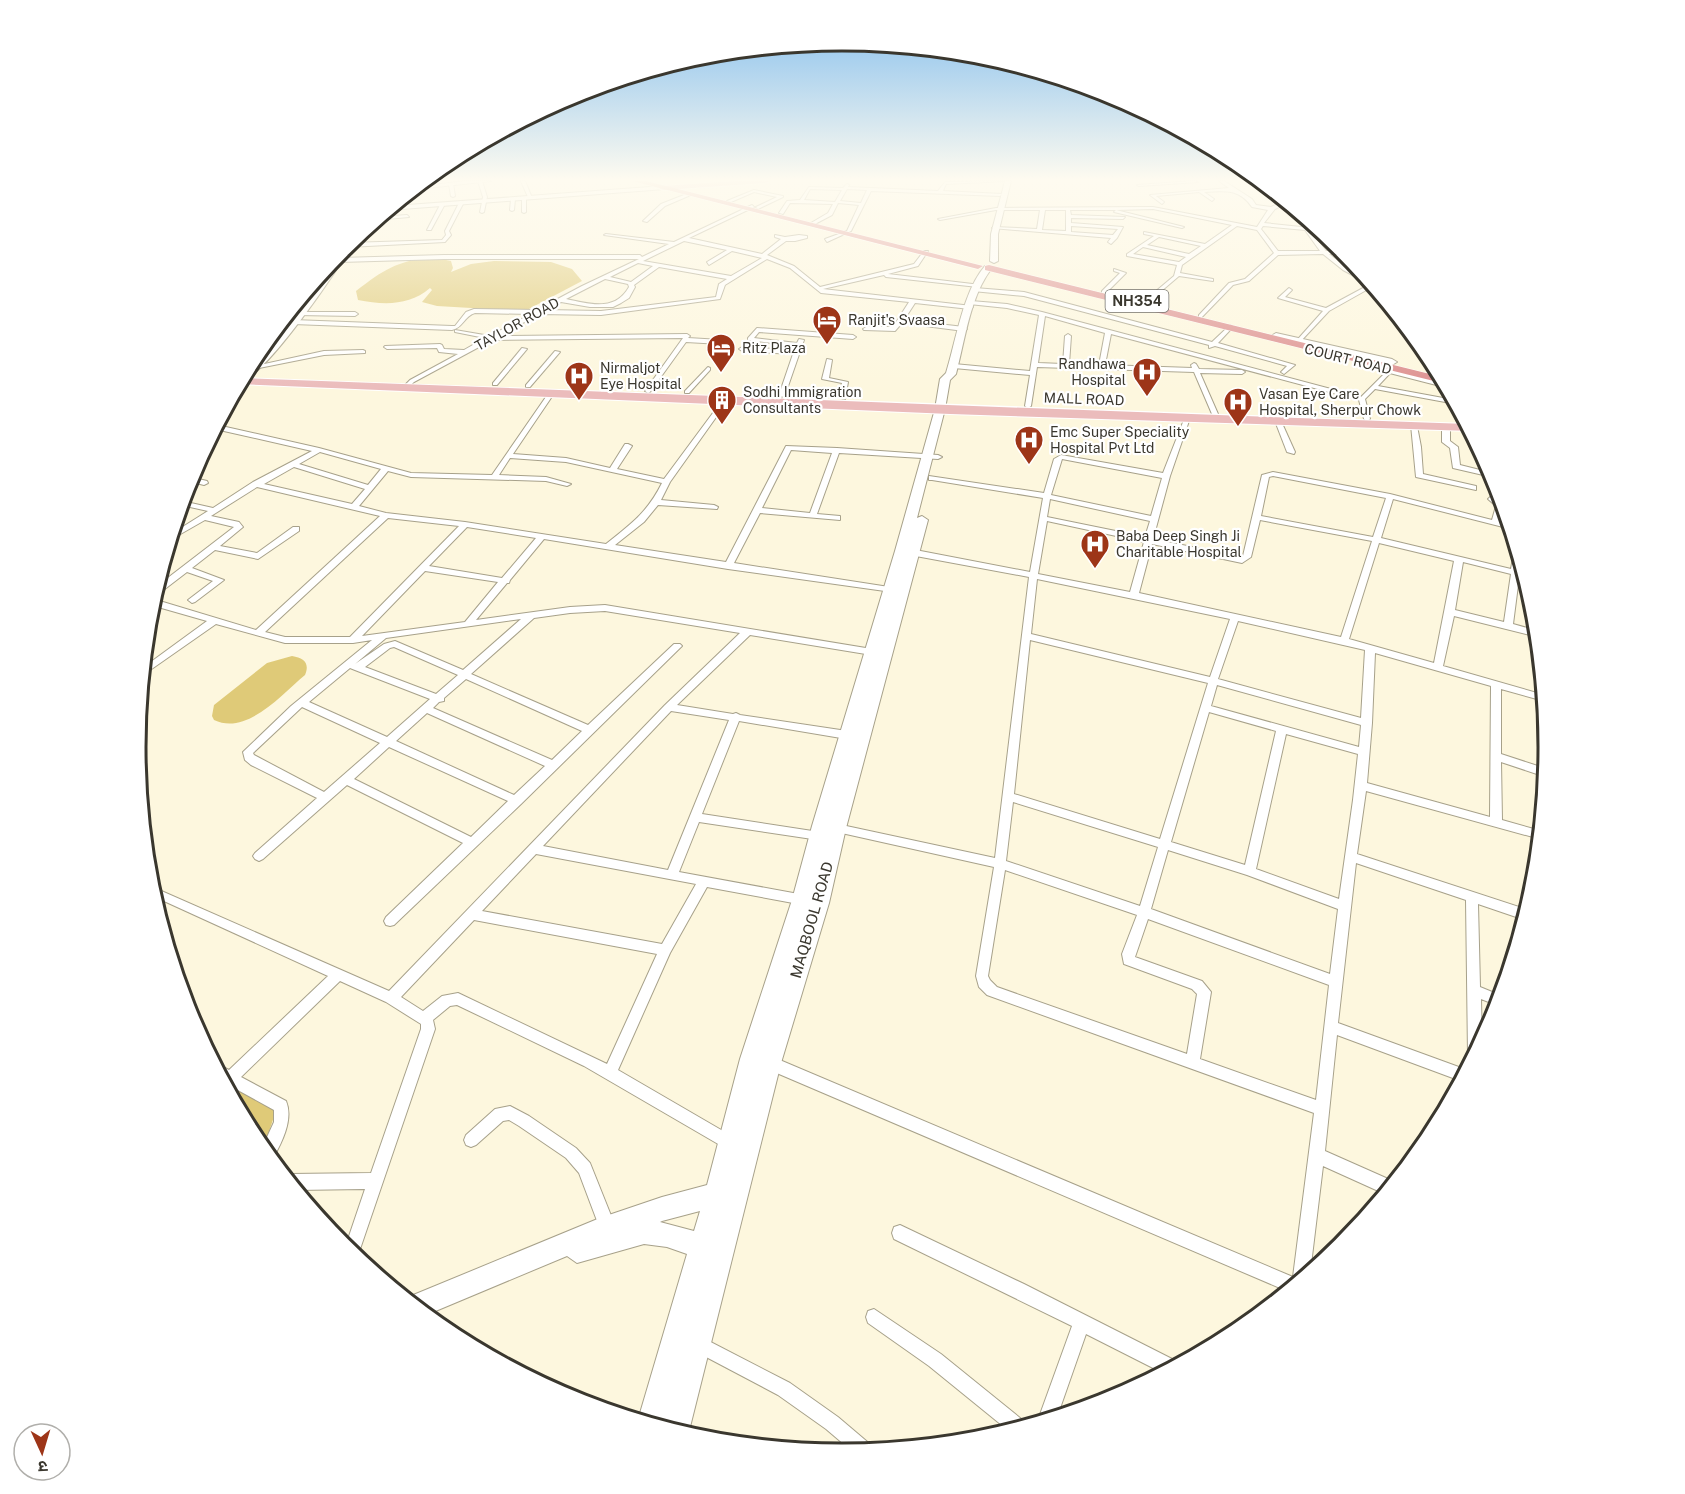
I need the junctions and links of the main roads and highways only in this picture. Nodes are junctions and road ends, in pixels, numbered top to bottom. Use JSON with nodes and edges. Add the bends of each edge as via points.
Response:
{"nodes":[{"id":1,"x":917,"y":251,"type":"edge"},
{"id":2,"x":921,"y":251,"type":"edge"},
{"id":3,"x":991,"y":251,"type":"edge"},
{"id":4,"x":984,"y":270,"type":"junction"},
{"id":5,"x":307,"y":303,"type":"edge"},
{"id":6,"x":284,"y":332,"type":"edge"},
{"id":7,"x":1250,"y":332,"type":"junction"},
{"id":8,"x":1296,"y":341,"type":"junction"},
{"id":9,"x":254,"y":375,"type":"edge"},
{"id":10,"x":1431,"y":377,"type":"edge"},
{"id":11,"x":1432,"y":378,"type":"edge"},
{"id":12,"x":409,"y":384,"type":"junction"},
{"id":13,"x":946,"y":406,"type":"junction"},
{"id":14,"x":1458,"y":423,"type":"edge"},
{"id":15,"x":1461,"y":428,"type":"edge"},
{"id":16,"x":932,"y":457,"type":"junction"},
{"id":17,"x":908,"y":551,"type":"junction"},
{"id":18,"x":878,"y":653,"type":"junction"},
{"id":19,"x":811,"y":901,"type":"junction"},
{"id":20,"x":726,"y":1196,"type":"junction"},
{"id":21,"x":710,"y":1249,"type":"junction"},
{"id":22,"x":507,"y":1270,"type":"junction"},
{"id":23,"x":424,"y":1303,"type":"edge"},
{"id":24,"x":654,"y":1416,"type":"edge"},
{"id":25,"x":677,"y":1423,"type":"edge"}],
"edges":[{"from":1,"to":4,"type":"highway","number":"NH354"},
{"from":2,"to":4,"type":"highway","number":"NH354"},
{"from":3,"to":4,"type":"main road","name":"MAQBOOL ROAD"},
{"from":4,"to":7,"type":"highway","number":"NH354"},
{"from":4,"to":8,"type":"highway","number":"NH354","via":[[1104,292]]},
{"from":4,"to":13,"type":"main road","name":"MAQBOOL ROAD","via":[[970,305]]},
{"from":5,"to":6,"type":"main road"},
{"from":7,"to":8,"type":"highway","number":"NH354"},
{"from":7,"to":11,"type":"main road","name":"COURT ROAD"},
{"from":8,"to":10,"type":"highway","number":"NH354"},
{"from":9,"to":12,"type":"main road"},
{"from":12,"to":13,"type":"main road"},
{"from":12,"to":13,"type":"main road","via":[[782,395]]},
{"from":13,"to":14,"type":"main road","name":"MALL ROAD"},
{"from":13,"to":15,"type":"main road","name":"MALL ROAD"},
{"from":13,"to":16,"type":"main road","name":"MAQBOOL ROAD"},
{"from":16,"to":17,"type":"main road","name":"MAQBOOL ROAD"},
{"from":16,"to":17,"type":"main road","name":"MAQBOOL ROAD","via":[[932,478]]},
{"from":17,"to":18,"type":"main road","name":"MAQBOOL ROAD"},
{"from":17,"to":18,"type":"main road","name":"MAQBOOL ROAD","via":[[889,590]]},
{"from":18,"to":19,"type":"main road","name":"MAQBOOL ROAD","via":[[837,828]]},
{"from":18,"to":19,"type":"main road","name":"MAQBOOL ROAD","via":[[848,735],[819,836]]},
{"from":19,"to":20,"type":"main road","name":"MAQBOOL ROAD","via":[[770,1063]]},
{"from":19,"to":20,"type":"main road","name":"MAQBOOL ROAD","via":[[751,1059],[730,1143]]},
{"from":20,"to":21,"type":"main road","name":"MAQBOOL ROAD"},
{"from":20,"to":22,"type":"main road","via":[[662,1209]]},
{"from":21,"to":22,"type":"main road","via":[[656,1233],[634,1233]]},
{"from":21,"to":24,"type":"main road","name":"MAQBOOL ROAD"},
{"from":21,"to":25,"type":"main road","name":"MAQBOOL ROAD","via":[[697,1343]]},
{"from":22,"to":23,"type":"main road"}]}
